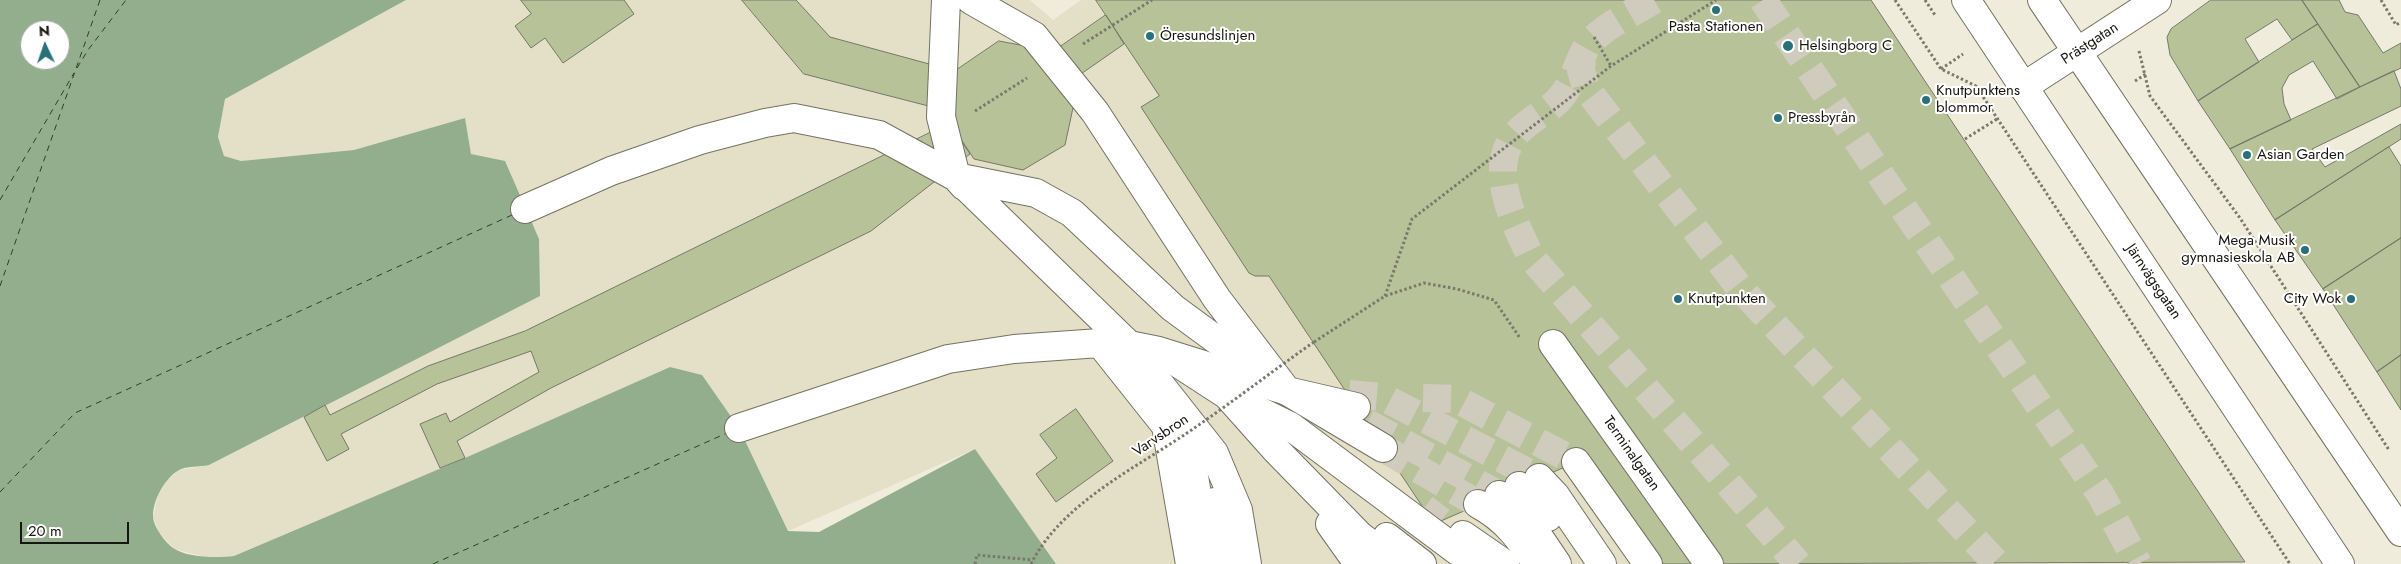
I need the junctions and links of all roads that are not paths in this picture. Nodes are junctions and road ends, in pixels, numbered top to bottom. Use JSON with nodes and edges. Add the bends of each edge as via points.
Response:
{"nodes":[{"id":1,"x":946,"y":0,"type":"edge"},
{"id":2,"x":971,"y":0,"type":"edge"},
{"id":3,"x":1966,"y":0,"type":"edge"},
{"id":4,"x":2042,"y":0,"type":"edge"},
{"id":5,"x":2157,"y":0,"type":"edge"},
{"id":6,"x":2076,"y":52,"type":"junction"},
{"id":7,"x":2024,"y":87,"type":"junction"},
{"id":8,"x":956,"y":177,"type":"junction"},
{"id":9,"x":525,"y":209,"type":"dead end"},
{"id":10,"x":1100,"y":343,"type":"junction"},
{"id":11,"x":1553,"y":344,"type":"dead end"},
{"id":12,"x":1129,"y":345,"type":"junction"},
{"id":13,"x":1159,"y":352,"type":"junction"},
{"id":14,"x":1287,"y":391,"type":"junction"},
{"id":15,"x":1227,"y":395,"type":"junction"},
{"id":16,"x":1358,"y":408,"type":"tunnel mouth"},
{"id":17,"x":1166,"y":426,"type":"junction"},
{"id":18,"x":1290,"y":426,"type":"junction"},
{"id":19,"x":739,"y":428,"type":"dead end"},
{"id":20,"x":1383,"y":448,"type":"tunnel mouth"},
{"id":21,"x":1276,"y":450,"type":"junction"},
{"id":22,"x":1191,"y":457,"type":"junction"},
{"id":23,"x":1528,"y":483,"type":"junction"},
{"id":24,"x":2401,"y":532,"type":"edge"},
{"id":25,"x":1190,"y":564,"type":"edge"},
{"id":26,"x":1208,"y":564,"type":"edge"},
{"id":27,"x":1228,"y":564,"type":"edge"},
{"id":28,"x":1247,"y":564,"type":"edge"},
{"id":29,"x":1340,"y":564,"type":"edge"},
{"id":30,"x":1365,"y":564,"type":"edge"},
{"id":31,"x":1397,"y":564,"type":"edge"},
{"id":32,"x":1422,"y":564,"type":"edge"},
{"id":33,"x":1449,"y":564,"type":"edge"},
{"id":34,"x":1475,"y":564,"type":"edge"},
{"id":35,"x":1505,"y":564,"type":"edge"},
{"id":36,"x":1537,"y":564,"type":"edge"},
{"id":37,"x":1557,"y":564,"type":"edge"},
{"id":38,"x":1580,"y":564,"type":"edge"},
{"id":39,"x":1602,"y":564,"type":"edge"},
{"id":40,"x":1625,"y":564,"type":"edge"},
{"id":41,"x":1648,"y":564,"type":"edge"},
{"id":42,"x":1709,"y":564,"type":"edge"},
{"id":43,"x":2340,"y":564,"type":"edge"}],
"edges":[{"from":1,"to":8,"type":"main road","via":[[941,117]]},
{"from":2,"to":14,"type":"main road","via":[[1034,36],[1095,112],[1218,300]]},
{"from":3,"to":7,"type":"main road","name":"Järnvägsgatan"},
{"from":4,"to":6,"type":"main road"},
{"from":5,"to":6,"type":"main road","name":"Prästgatan"},
{"from":6,"to":7,"type":"main road","name":"Prästgatan"},
{"from":6,"to":24,"type":"main road"},
{"from":7,"to":43,"type":"main road","name":"Järnvägsgatan"},
{"from":8,"to":9,"type":"main road","via":[[879,135],[794,118],[700,140],[611,171]]},
{"from":8,"to":10,"type":"main road"},
{"from":8,"to":12,"type":"main road"},
{"from":8,"to":14,"type":"main road","via":[[1036,192],[1072,213],[1173,308]]},
{"from":10,"to":12,"type":"main road"},
{"from":10,"to":17,"type":"main road"},
{"from":10,"to":19,"type":"main road","via":[[1014,349],[948,360]]},
{"from":11,"to":42,"type":"main road","name":"Terminalgatan"},
{"from":12,"to":13,"type":"main road"},
{"from":12,"to":28,"type":"main road","via":[[1214,453],[1238,510]]},
{"from":13,"to":14,"type":"main road"},
{"from":13,"to":15,"type":"main road"},
{"from":14,"to":16,"type":"main road"},
{"from":14,"to":20,"type":"main road"},
{"from":15,"to":18,"type":"main road"},
{"from":15,"to":21,"type":"main road"},
{"from":17,"to":22,"type":"main road"},
{"from":17,"to":25,"type":"main road"},
{"from":18,"to":33,"type":"main road","via":[[1376,511]]},
{"from":18,"to":34,"type":"main road"},
{"from":18,"to":35,"type":"main road","via":[[1390,485]]},
{"from":21,"to":29,"type":"main road"},
{"from":21,"to":30,"type":"main road","via":[[1352,555]]},
{"from":21,"to":31,"type":"main road","via":[[1360,536]]},
{"from":21,"to":32,"type":"main road"},
{"from":22,"to":26,"type":"main road"},
{"from":22,"to":27,"type":"main road","via":[[1217,506]]},
{"from":23,"to":36,"type":"main road","via":[[1493,512],[1516,532]]},
{"from":23,"to":37,"type":"main road","via":[[1528,521]]},
{"from":23,"to":38,"type":"main road"},
{"from":23,"to":39,"type":"main road","via":[[1555,496]]},
{"from":23,"to":40,"type":"main road"},
{"from":23,"to":41,"type":"main road"}]}
